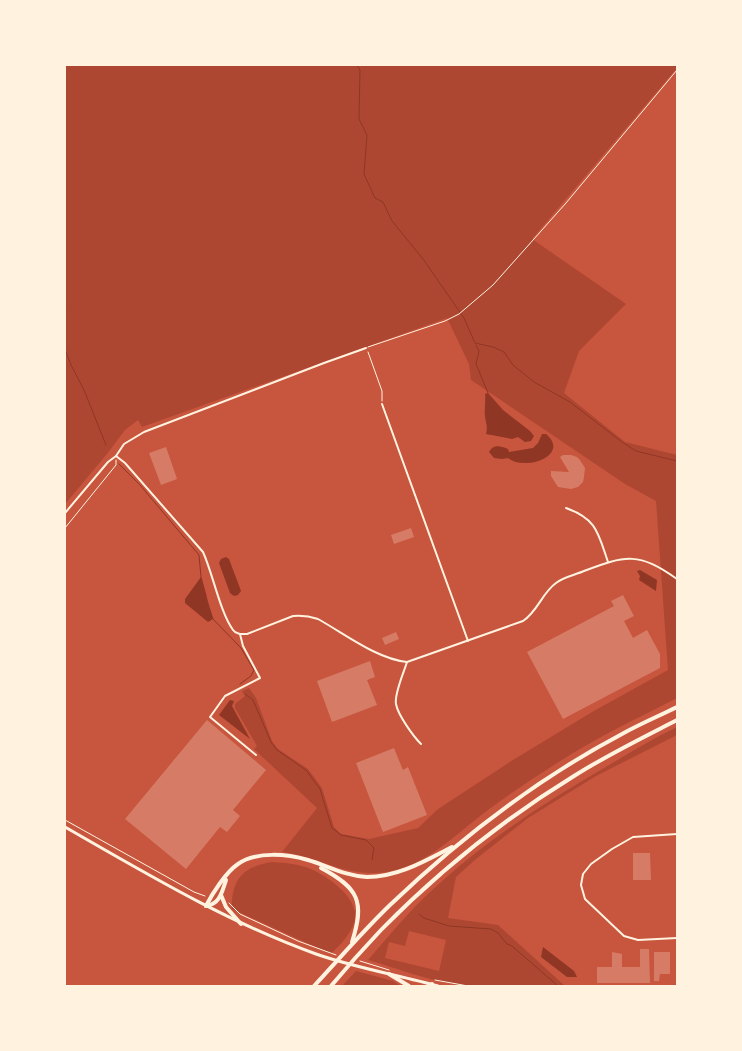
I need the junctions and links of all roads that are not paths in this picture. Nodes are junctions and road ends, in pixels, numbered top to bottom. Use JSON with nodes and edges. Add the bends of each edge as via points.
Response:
{"nodes":[{"id":1,"x":366,"y":348,"type":"road end"},
{"id":2,"x":382,"y":404,"type":"road end"},
{"id":3,"x":116,"y":456,"type":"junction"},
{"id":4,"x":566,"y":508,"type":"dead end"},
{"id":5,"x":65,"y":513,"type":"edge"},
{"id":6,"x":608,"y":562,"type":"junction"},
{"id":7,"x":677,"y":579,"type":"edge"},
{"id":8,"x":240,"y":634,"type":"junction"},
{"id":9,"x":468,"y":641,"type":"junction"},
{"id":10,"x":407,"y":662,"type":"junction"},
{"id":11,"x":677,"y":708,"type":"edge"},
{"id":12,"x":677,"y":720,"type":"edge"},
{"id":13,"x":421,"y":744,"type":"dead end"},
{"id":14,"x":256,"y":755,"type":"dead end"},
{"id":15,"x":65,"y":827,"type":"edge"},
{"id":16,"x":677,"y":834,"type":"edge"},
{"id":17,"x":459,"y":844,"type":"junction"},
{"id":18,"x":308,"y":860,"type":"junction"},
{"id":19,"x":228,"y":875,"type":"junction"},
{"id":20,"x":222,"y":895,"type":"junction"},
{"id":21,"x":206,"y":906,"type":"junction"},
{"id":22,"x":241,"y":924,"type":"junction"},
{"id":23,"x":677,"y":938,"type":"edge"},
{"id":24,"x":351,"y":945,"type":"junction"},
{"id":25,"x":389,"y":974,"type":"junction"},
{"id":26,"x":333,"y":985,"type":"edge"},
{"id":27,"x":430,"y":985,"type":"edge"},
{"id":28,"x":314,"y":986,"type":"edge"},
{"id":29,"x":409,"y":986,"type":"edge"},
{"id":30,"x":438,"y":986,"type":"edge"}],
"edges":[{"from":1,"to":3,"type":"street","via":[[144,432],[124,444]]},
{"from":2,"to":9,"type":"street"},
{"from":3,"to":5,"type":"street"},
{"from":3,"to":8,"type":"street","via":[[203,552],[233,630]]},
{"from":4,"to":6,"type":"street","via":[[580,513],[592,523]]},
{"from":6,"to":7,"type":"street","via":[[640,559],[655,564]]},
{"from":6,"to":9,"type":"street","via":[[557,582],[524,620]]},
{"from":8,"to":10,"type":"street","via":[[293,616],[309,616],[382,656]]},
{"from":8,"to":14,"type":"street","via":[[260,678],[225,696],[210,717]]},
{"from":9,"to":10,"type":"street"},
{"from":10,"to":13,"type":"street","via":[[396,704],[411,735]]},
{"from":11,"to":17,"type":"highway","via":[[622,734],[568,766],[516,800]]},
{"from":12,"to":26,"type":"highway","via":[[574,776],[485,838],[397,914]]},
{"from":15,"to":21,"type":"main road"},
{"from":16,"to":23,"type":"street","via":[[634,837],[591,864],[583,874],[581,884],[585,899],[624,936],[638,940]]},
{"from":17,"to":18,"type":"highway","via":[[402,871],[376,876],[348,874]]},
{"from":17,"to":24,"type":"highway","via":[[389,906]]},
{"from":18,"to":19,"type":"highway","via":[[280,855],[252,858],[236,865]]},
{"from":18,"to":24,"type":"highway","via":[[334,874],[356,898],[359,919]]},
{"from":19,"to":20,"type":"highway"},
{"from":19,"to":21,"type":"highway"},
{"from":20,"to":21,"type":"highway","via":[[215,904]]},
{"from":20,"to":22,"type":"highway","via":[[226,908]]},
{"from":21,"to":22,"type":"main road"},
{"from":22,"to":25,"type":"main road","via":[[317,954]]},
{"from":24,"to":28,"type":"highway"},
{"from":25,"to":27,"type":"main road"},
{"from":25,"to":29,"type":"highway"},
{"from":27,"to":30,"type":"main road"}]}
